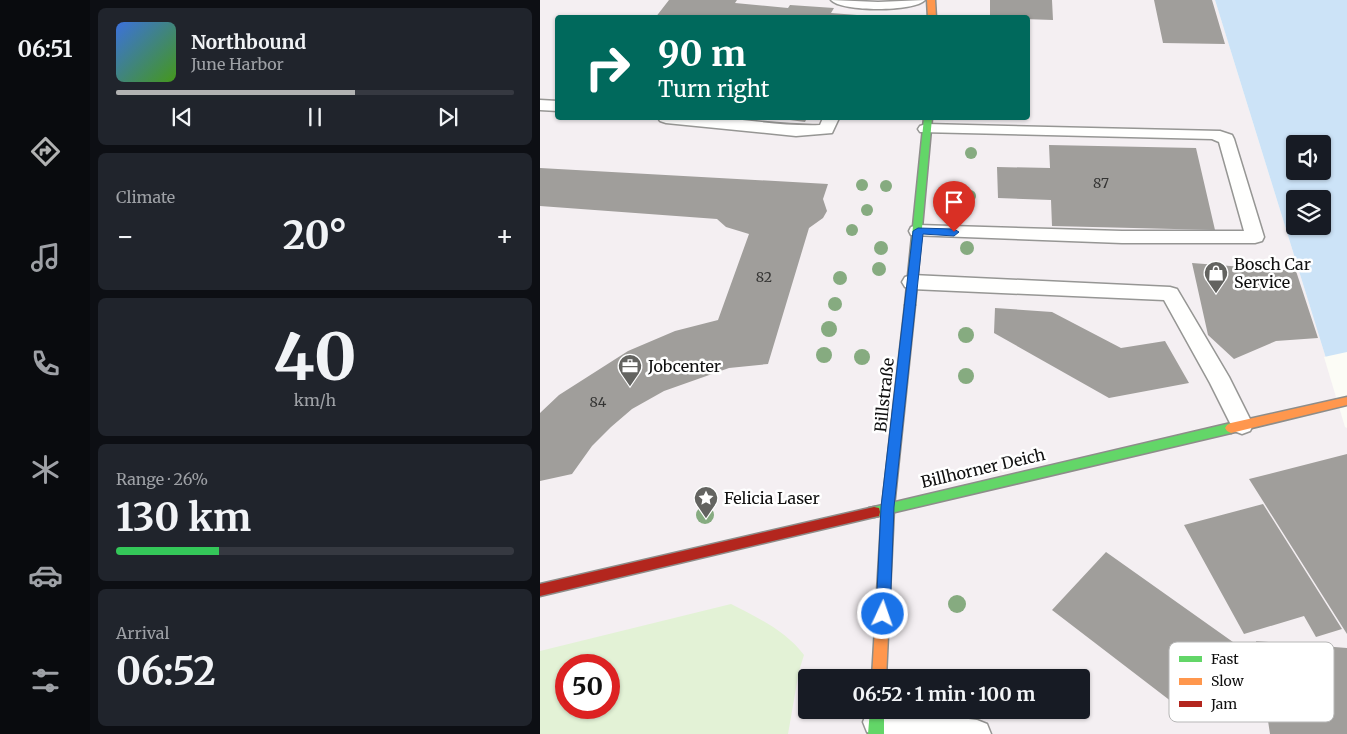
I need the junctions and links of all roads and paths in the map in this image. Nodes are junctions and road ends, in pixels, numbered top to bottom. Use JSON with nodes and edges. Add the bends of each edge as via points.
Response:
{"nodes":[{"id":1,"x":838,"y":0,"type":"edge"},
{"id":2,"x":918,"y":0,"type":"edge"},
{"id":3,"x":931,"y":0,"type":"edge"},
{"id":4,"x":876,"y":12,"type":"edge"},
{"id":5,"x":932,"y":15,"type":"edge"},
{"id":6,"x":540,"y":104,"type":"edge"},
{"id":7,"x":555,"y":106,"type":"edge"},
{"id":8,"x":686,"y":120,"type":"edge"},
{"id":9,"x":830,"y":120,"type":"edge"},
{"id":10,"x":927,"y":123,"type":"edge"},
{"id":11,"x":918,"y":231,"type":"junction"},
{"id":12,"x":912,"y":282,"type":"junction"},
{"id":13,"x":1341,"y":402,"type":"edge"},
{"id":14,"x":1242,"y":425,"type":"junction"},
{"id":15,"x":888,"y":507,"type":"junction"},
{"id":16,"x":540,"y":590,"type":"edge"},
{"id":17,"x":880,"y":669,"type":"edge"},
{"id":18,"x":877,"y":722,"type":"edge"},
{"id":19,"x":977,"y":734,"type":"edge"}],
"edges":[{"from":1,"to":4,"type":"lane"},
{"from":2,"to":4,"type":"lane"},
{"from":3,"to":5,"type":"main road"},
{"from":6,"to":7,"type":"lane"},
{"from":8,"to":9,"type":"lane","via":[[796,131],[826,130]]},
{"from":10,"to":11,"type":"main road","name":"Billstraße"},
{"from":10,"to":11,"type":"lane","via":[[1214,134],[1226,139],[1255,238]]},
{"from":11,"to":12,"type":"main road","name":"Billstraße"},
{"from":12,"to":14,"type":"lane","via":[[1170,294]]},
{"from":12,"to":15,"type":"main road","name":"Billstraße"},
{"from":13,"to":14,"type":"main road","name":"Billhorner Deich"},
{"from":14,"to":15,"type":"main road","name":"Billhorner Deich"},
{"from":15,"to":16,"type":"main road","name":"Billhorner Deich"},
{"from":15,"to":17,"type":"main road","name":"Billstraße"},
{"from":18,"to":19,"type":"lane"}]}
